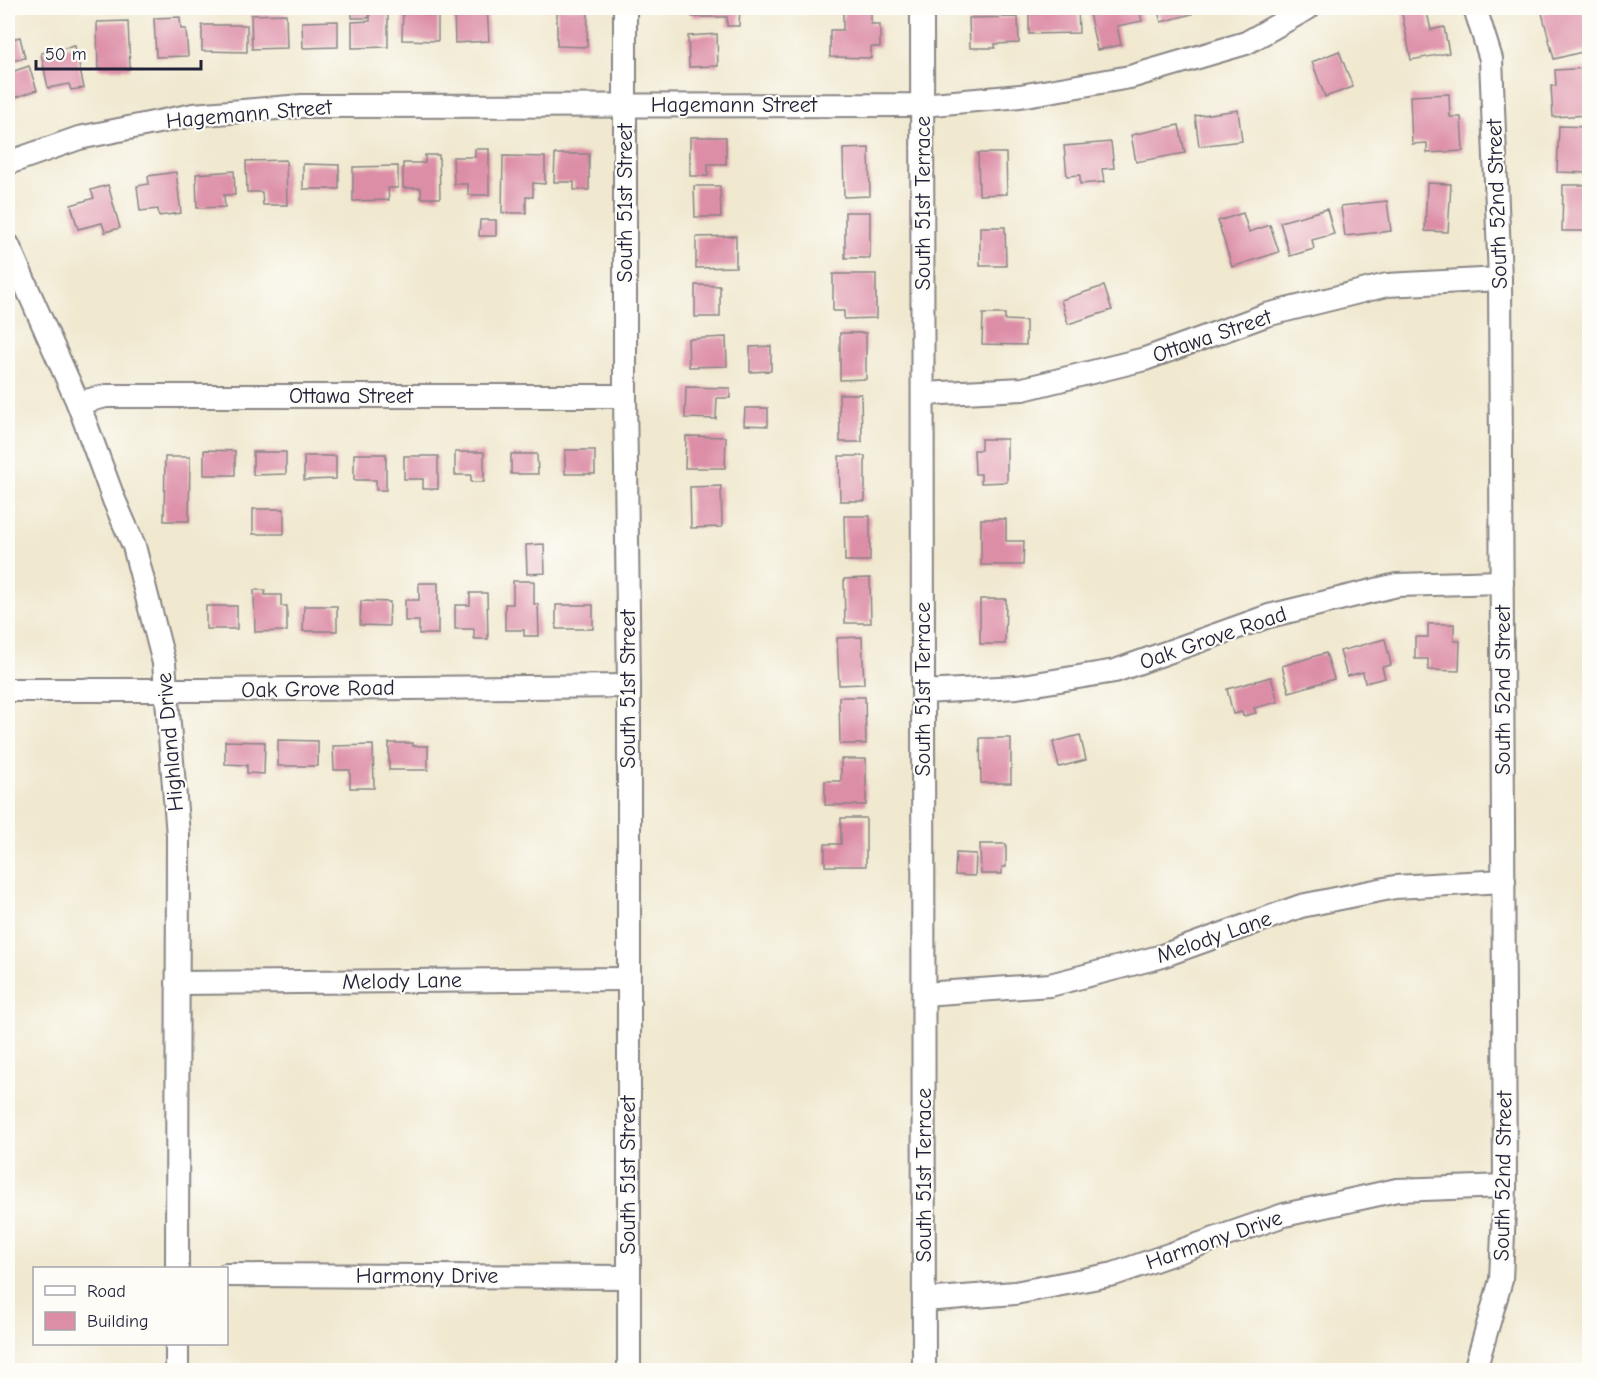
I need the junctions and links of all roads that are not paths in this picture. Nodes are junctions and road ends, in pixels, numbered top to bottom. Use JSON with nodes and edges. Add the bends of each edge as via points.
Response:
{"nodes":[{"id":1,"x":625,"y":8,"type":"edge"},
{"id":2,"x":922,"y":8,"type":"edge"},
{"id":3,"x":1308,"y":8,"type":"edge"},
{"id":4,"x":1475,"y":8,"type":"edge"},
{"id":5,"x":625,"y":105,"type":"junction"},
{"id":6,"x":922,"y":105,"type":"junction"},
{"id":7,"x":8,"y":164,"type":"edge"},
{"id":8,"x":8,"y":245,"type":"edge"},
{"id":9,"x":1500,"y":279,"type":"junction"},
{"id":10,"x":923,"y":394,"type":"junction"},
{"id":11,"x":625,"y":396,"type":"junction"},
{"id":12,"x":78,"y":403,"type":"junction"},
{"id":13,"x":1502,"y":582,"type":"junction"},
{"id":14,"x":629,"y":686,"type":"junction"},
{"id":15,"x":8,"y":690,"type":"edge"},
{"id":16,"x":168,"y":690,"type":"junction"},
{"id":17,"x":923,"y":692,"type":"junction"},
{"id":18,"x":1504,"y":881,"type":"junction"},
{"id":19,"x":627,"y":979,"type":"junction"},
{"id":20,"x":177,"y":983,"type":"junction"},
{"id":21,"x":924,"y":994,"type":"junction"},
{"id":22,"x":1506,"y":1186,"type":"junction"},
{"id":23,"x":177,"y":1267,"type":"edge"},
{"id":24,"x":228,"y":1275,"type":"edge"},
{"id":25,"x":628,"y":1277,"type":"junction"},
{"id":26,"x":924,"y":1300,"type":"junction"},
{"id":27,"x":177,"y":1345,"type":"edge"},
{"id":28,"x":177,"y":1371,"type":"edge"},
{"id":29,"x":629,"y":1371,"type":"edge"},
{"id":30,"x":924,"y":1371,"type":"edge"},
{"id":31,"x":1474,"y":1371,"type":"edge"}],
"edges":[{"from":1,"to":5,"type":"street","name":"South 51st Street"},
{"from":2,"to":6,"type":"street","name":"South 51st Terrace"},
{"from":3,"to":6,"type":"street","name":"Hagemann Street","via":[[1246,43],[1130,77],[1020,96]]},
{"from":4,"to":9,"type":"street","name":"South 52nd Street","via":[[1491,59]]},
{"from":5,"to":6,"type":"street","name":"Hagemann Street"},
{"from":5,"to":7,"type":"street","name":"Hagemann Street","via":[[302,106],[193,115],[80,138]]},
{"from":5,"to":11,"type":"street","name":"South 51st Street"},
{"from":6,"to":10,"type":"street","name":"South 51st Terrace"},
{"from":8,"to":12,"type":"street","name":"Highland Drive"},
{"from":9,"to":10,"type":"street","name":"Ottawa Street","via":[[1387,285],[1266,315],[1145,359],[1023,389]]},
{"from":9,"to":13,"type":"street","name":"South 52nd Street"},
{"from":10,"to":17,"type":"street","name":"South 51st Terrace"},
{"from":11,"to":12,"type":"street","name":"Ottawa Street","via":[[106,396]]},
{"from":11,"to":14,"type":"street","name":"South 51st Street"},
{"from":12,"to":16,"type":"street","name":"Highland Drive","via":[[134,546]]},
{"from":13,"to":17,"type":"street","name":"Oak Grove Road","via":[[1397,585],[1269,616],[1115,671],[1017,687]]},
{"from":13,"to":18,"type":"street","name":"South 52nd Street"},
{"from":14,"to":16,"type":"street","name":"Oak Grove Road"},
{"from":14,"to":19,"type":"street","name":"South 51st Street"},
{"from":15,"to":16,"type":"street","name":"Oak Grove Road"},
{"from":16,"to":20,"type":"street","name":"Highland Drive","via":[[178,835]]},
{"from":17,"to":21,"type":"street","name":"South 51st Terrace"},
{"from":18,"to":21,"type":"street","name":"Melody Lane","via":[[1395,887],[1301,906],[1159,957],[1050,985]]},
{"from":18,"to":22,"type":"street","name":"South 52nd Street"},
{"from":19,"to":20,"type":"street","name":"Melody Lane"},
{"from":19,"to":25,"type":"street","name":"South 51st Street"},
{"from":20,"to":23,"type":"street","name":"Highland Drive"},
{"from":21,"to":26,"type":"street","name":"South 51st Terrace"},
{"from":22,"to":26,"type":"street","name":"Harmony Drive","via":[[1397,1190],[1284,1215],[1114,1274],[1015,1293]]},
{"from":22,"to":31,"type":"street","name":"South 52nd Street","via":[[1501,1280]]},
{"from":24,"to":25,"type":"street","name":"Harmony Drive"},
{"from":25,"to":29,"type":"street","name":"South 51st Street"},
{"from":26,"to":30,"type":"street","name":"South 51st Terrace"},
{"from":27,"to":28,"type":"street"}]}
